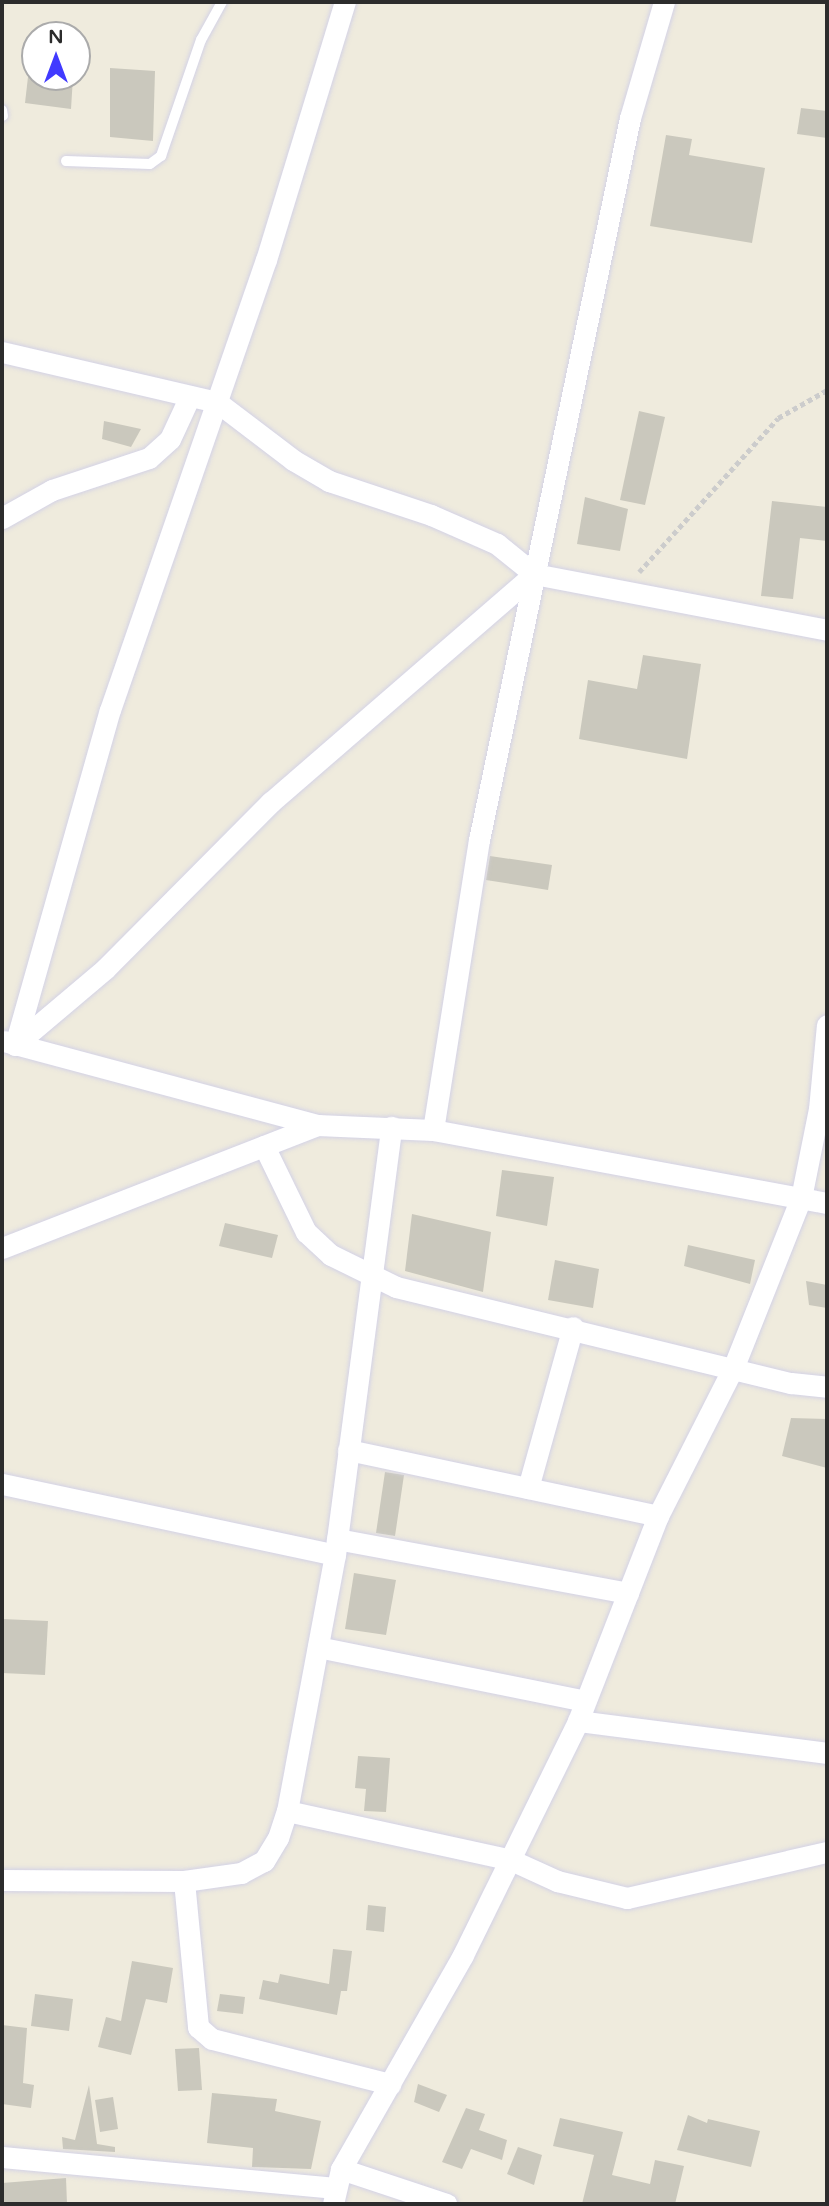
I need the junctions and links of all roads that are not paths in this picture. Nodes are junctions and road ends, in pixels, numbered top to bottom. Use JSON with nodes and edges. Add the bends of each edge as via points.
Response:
{"nodes":[{"id":1,"x":222,"y":2,"type":"edge"},
{"id":2,"x":345,"y":2,"type":"edge"},
{"id":3,"x":664,"y":2,"type":"edge"},
{"id":4,"x":66,"y":161,"type":"dead end"},
{"id":5,"x":2,"y":352,"type":"edge"},
{"id":6,"x":190,"y":396,"type":"junction"},
{"id":7,"x":216,"y":402,"type":"junction"},
{"id":8,"x":2,"y":518,"type":"edge"},
{"id":9,"x":534,"y":573,"type":"junction"},
{"id":10,"x":827,"y":630,"type":"edge"},
{"id":11,"x":827,"y":1025,"type":"edge"},
{"id":12,"x":827,"y":1032,"type":"edge"},
{"id":13,"x":8,"y":1043,"type":"edge"},
{"id":14,"x":823,"y":1107,"type":"edge"},
{"id":15,"x":317,"y":1125,"type":"junction"},
{"id":16,"x":391,"y":1127,"type":"junction"},
{"id":17,"x":433,"y":1130,"type":"junction"},
{"id":18,"x":264,"y":1146,"type":"junction"},
{"id":19,"x":801,"y":1198,"type":"junction"},
{"id":20,"x":827,"y":1203,"type":"edge"},
{"id":21,"x":2,"y":1248,"type":"edge"},
{"id":22,"x":370,"y":1275,"type":"junction"},
{"id":23,"x":573,"y":1326,"type":"junction"},
{"id":24,"x":734,"y":1366,"type":"junction"},
{"id":25,"x":827,"y":1387,"type":"edge"},
{"id":26,"x":348,"y":1450,"type":"junction"},
{"id":27,"x":2,"y":1484,"type":"edge"},
{"id":28,"x":528,"y":1488,"type":"junction"},
{"id":29,"x":658,"y":1516,"type":"junction"},
{"id":30,"x":336,"y":1547,"type":"junction"},
{"id":31,"x":628,"y":1593,"type":"junction"},
{"id":32,"x":318,"y":1647,"type":"junction"},
{"id":33,"x":582,"y":1711,"type":"junction"},
{"id":34,"x":827,"y":1753,"type":"edge"},
{"id":35,"x":287,"y":1811,"type":"junction"},
{"id":36,"x":827,"y":1852,"type":"edge"},
{"id":37,"x":511,"y":1860,"type":"junction"},
{"id":38,"x":2,"y":1880,"type":"edge"},
{"id":39,"x":184,"y":1881,"type":"junction"},
{"id":40,"x":390,"y":2084,"type":"junction"},
{"id":41,"x":2,"y":2157,"type":"edge"},
{"id":42,"x":337,"y":2187,"type":"edge"},
{"id":43,"x":446,"y":2204,"type":"edge"}],
"edges":[{"from":1,"to":4,"type":"lane","via":[[201,40],[161,156],[150,164]]},
{"from":2,"to":7,"type":"street","via":[[266,260]]},
{"from":3,"to":9,"type":"street","via":[[630,118]]},
{"from":5,"to":6,"type":"street"},
{"from":6,"to":7,"type":"street"},
{"from":6,"to":8,"type":"street","via":[[170,439],[149,458],[51,490]]},
{"from":7,"to":9,"type":"street","via":[[293,460],[330,481],[431,515],[497,544]]},
{"from":7,"to":13,"type":"street","via":[[110,710]]},
{"from":9,"to":10,"type":"street"},
{"from":9,"to":13,"type":"street","via":[[271,802],[106,968]]},
{"from":9,"to":17,"type":"street","via":[[479,840]]},
{"from":11,"to":12,"type":"street"},
{"from":12,"to":14,"type":"street"},
{"from":13,"to":15,"type":"street"},
{"from":14,"to":19,"type":"street"},
{"from":15,"to":16,"type":"street"},
{"from":15,"to":18,"type":"street"},
{"from":16,"to":17,"type":"street"},
{"from":16,"to":22,"type":"street"},
{"from":17,"to":19,"type":"street"},
{"from":18,"to":21,"type":"street"},
{"from":18,"to":22,"type":"street","via":[[306,1232],[331,1255]]},
{"from":19,"to":20,"type":"street"},
{"from":19,"to":24,"type":"street"},
{"from":22,"to":23,"type":"street","via":[[396,1287]]},
{"from":22,"to":26,"type":"street"},
{"from":23,"to":24,"type":"street"},
{"from":23,"to":28,"type":"street"},
{"from":24,"to":25,"type":"street","via":[[791,1383]]},
{"from":24,"to":29,"type":"street"},
{"from":26,"to":28,"type":"street"},
{"from":26,"to":30,"type":"street"},
{"from":27,"to":30,"type":"street"},
{"from":28,"to":29,"type":"street"},
{"from":29,"to":31,"type":"street"},
{"from":30,"to":31,"type":"street"},
{"from":30,"to":32,"type":"street"},
{"from":31,"to":33,"type":"street"},
{"from":32,"to":33,"type":"street"},
{"from":32,"to":35,"type":"street"},
{"from":33,"to":34,"type":"street"},
{"from":33,"to":37,"type":"street"},
{"from":35,"to":37,"type":"street"},
{"from":35,"to":39,"type":"street","via":[[278,1838],[255,1869]]},
{"from":36,"to":37,"type":"street","via":[[641,1897],[557,1881]]},
{"from":37,"to":40,"type":"street"},
{"from":38,"to":39,"type":"street"},
{"from":39,"to":40,"type":"street","via":[[198,2027],[212,2039]]},
{"from":40,"to":42,"type":"street"},
{"from":41,"to":42,"type":"street"},
{"from":42,"to":43,"type":"street"}]}
